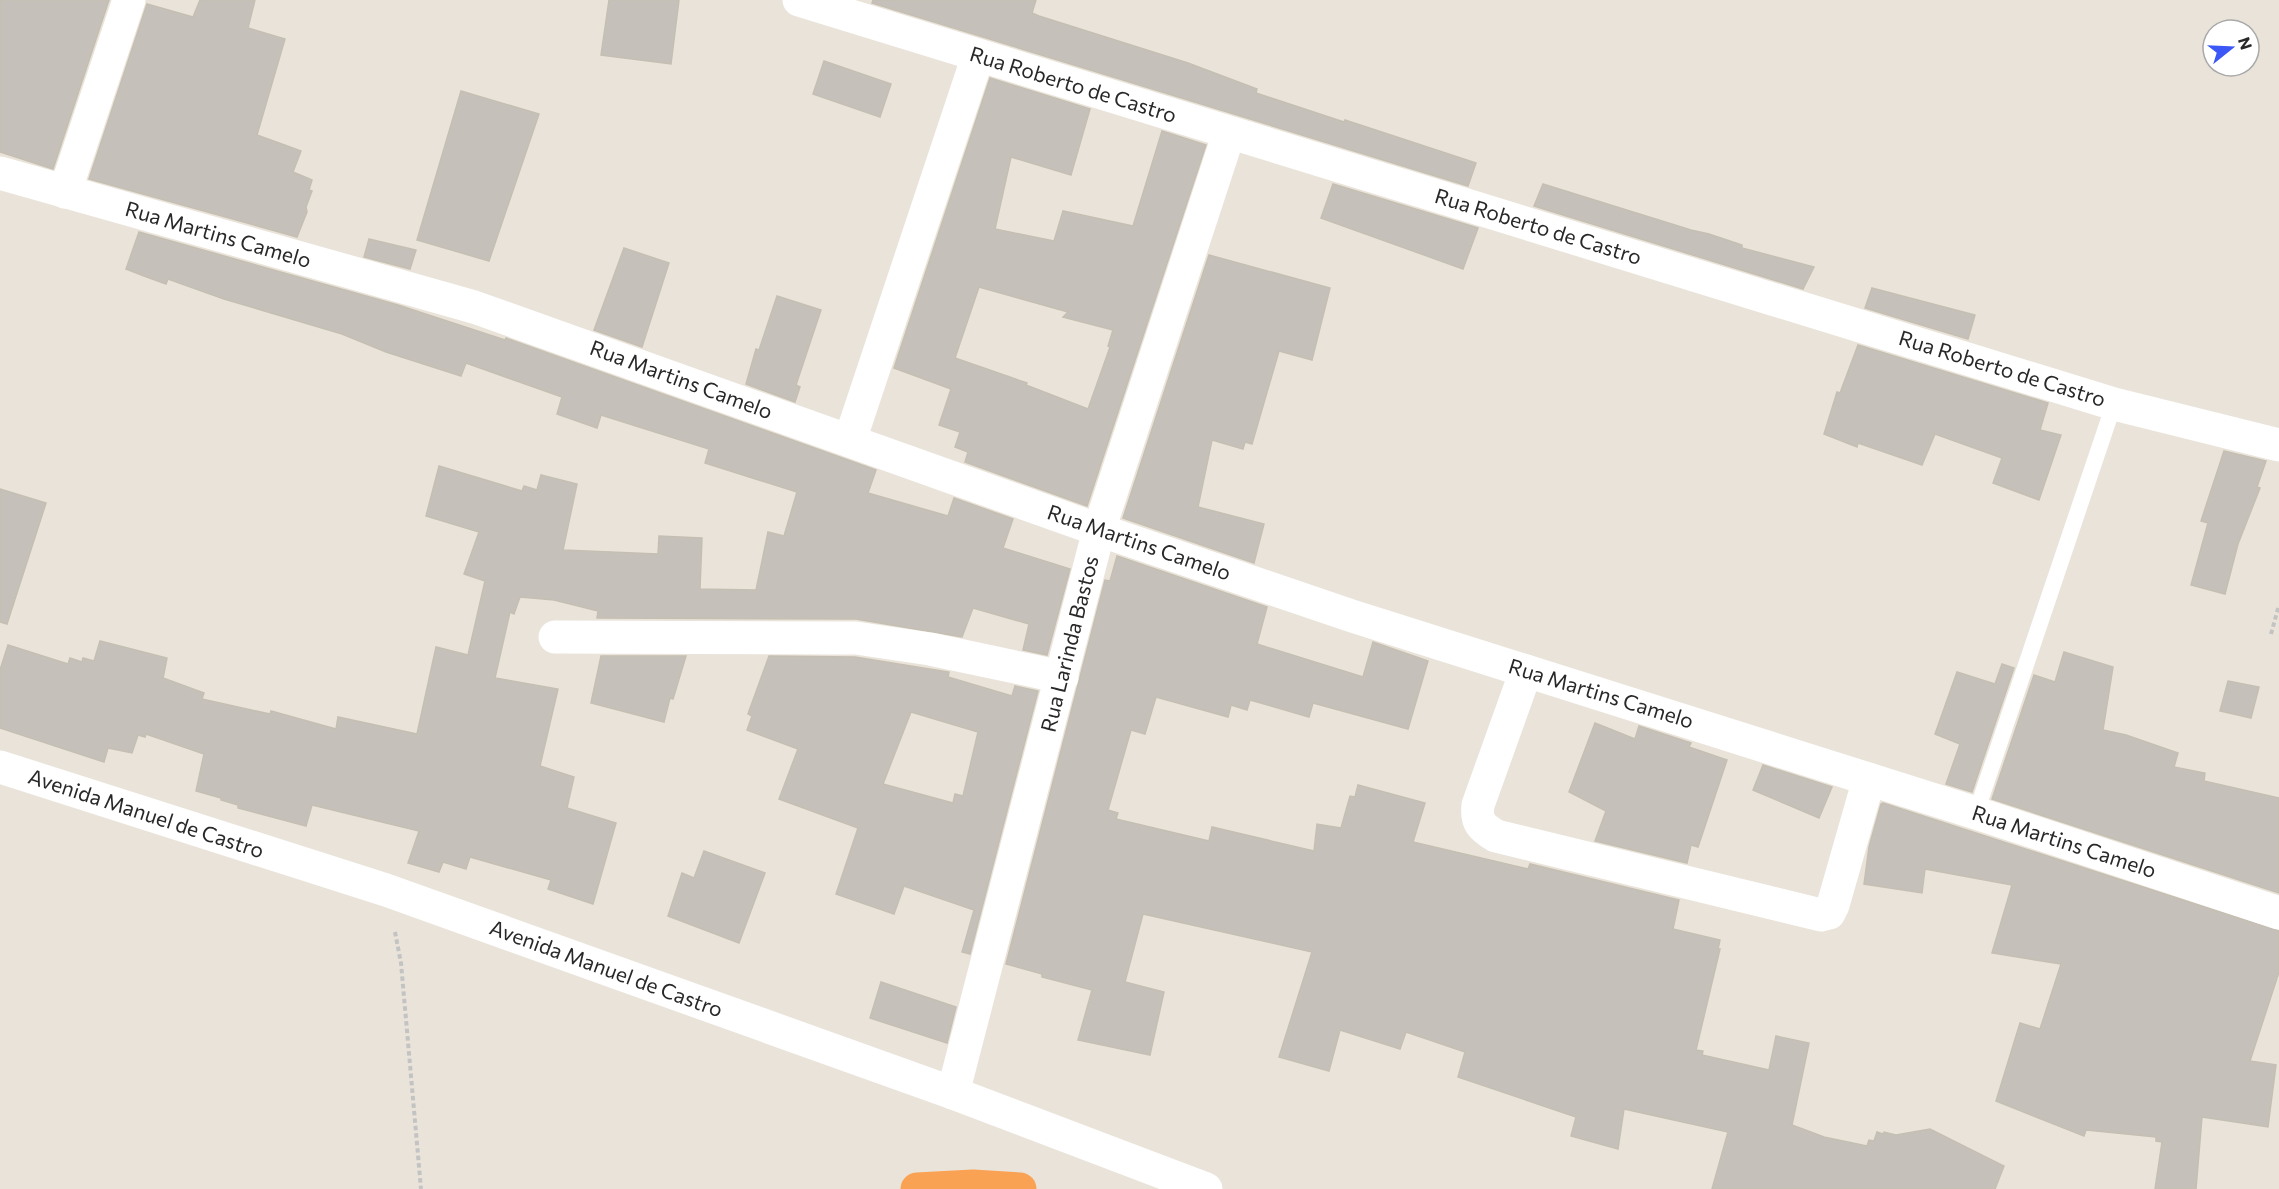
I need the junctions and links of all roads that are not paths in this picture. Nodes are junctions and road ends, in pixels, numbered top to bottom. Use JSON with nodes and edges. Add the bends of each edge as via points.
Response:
{"nodes":[{"id":1,"x":129,"y":0,"type":"edge"},
{"id":2,"x":799,"y":0,"type":"edge"},
{"id":3,"x":978,"y":56,"type":"junction"},
{"id":4,"x":1229,"y":133,"type":"junction"},
{"id":5,"x":0,"y":173,"type":"edge"},
{"id":6,"x":65,"y":192,"type":"junction"},
{"id":7,"x":2114,"y":404,"type":"junction"},
{"id":8,"x":850,"y":440,"type":"junction"},
{"id":9,"x":2279,"y":445,"type":"edge"},
{"id":10,"x":1099,"y":530,"type":"junction"},
{"id":11,"x":555,"y":637,"type":"dead end"},
{"id":12,"x":1526,"y":671,"type":"junction"},
{"id":13,"x":1062,"y":677,"type":"junction"},
{"id":14,"x":0,"y":767,"type":"edge"},
{"id":15,"x":1869,"y":779,"type":"junction"},
{"id":16,"x":1976,"y":813,"type":"junction"},
{"id":17,"x":2279,"y":913,"type":"edge"},
{"id":18,"x":953,"y":1094,"type":"junction"},
{"id":19,"x":917,"y":1189,"type":"edge"},
{"id":20,"x":1020,"y":1189,"type":"edge"},
{"id":21,"x":1206,"y":1189,"type":"edge"}],
"edges":[{"from":1,"to":6,"type":"street"},
{"from":2,"to":3,"type":"street","name":"Rua Roberto de Castro"},
{"from":3,"to":4,"type":"street","name":"Rua Roberto de Castro"},
{"from":3,"to":8,"type":"street"},
{"from":4,"to":7,"type":"street","name":"Rua Roberto de Castro"},
{"from":4,"to":10,"type":"street","name":"Rua Larinda Bastos"},
{"from":5,"to":6,"type":"street","name":"Rua Martins Camelo"},
{"from":6,"to":8,"type":"street","name":"Rua Martins Camelo","via":[[474,307]]},
{"from":7,"to":9,"type":"street","name":"Rua Roberto de Castro"},
{"from":7,"to":16,"type":"lane"},
{"from":8,"to":10,"type":"street","name":"Rua Martins Camelo"},
{"from":10,"to":12,"type":"street","name":"Rua Martins Camelo"},
{"from":10,"to":13,"type":"street","name":"Rua Larinda Bastos"},
{"from":11,"to":13,"type":"street","via":[[856,638]]},
{"from":12,"to":15,"type":"street","name":"Rua Martins Camelo"},
{"from":12,"to":15,"type":"street","via":[[1478,805],[1476,818],[1482,828],[1496,836],[1821,915],[1829,913],[1833,905]]},
{"from":13,"to":18,"type":"street","name":"Rua Larinda Bastos"},
{"from":14,"to":18,"type":"street","name":"Avenida Manuel de Castro","via":[[386,890]]},
{"from":15,"to":16,"type":"street","name":"Rua Martins Camelo"},
{"from":16,"to":17,"type":"street","name":"Rua Martins Camelo"},
{"from":18,"to":21,"type":"street","name":"Avenida Manuel de Castro"},
{"from":19,"to":20,"type":"highway","via":[[973,1185]]}]}
